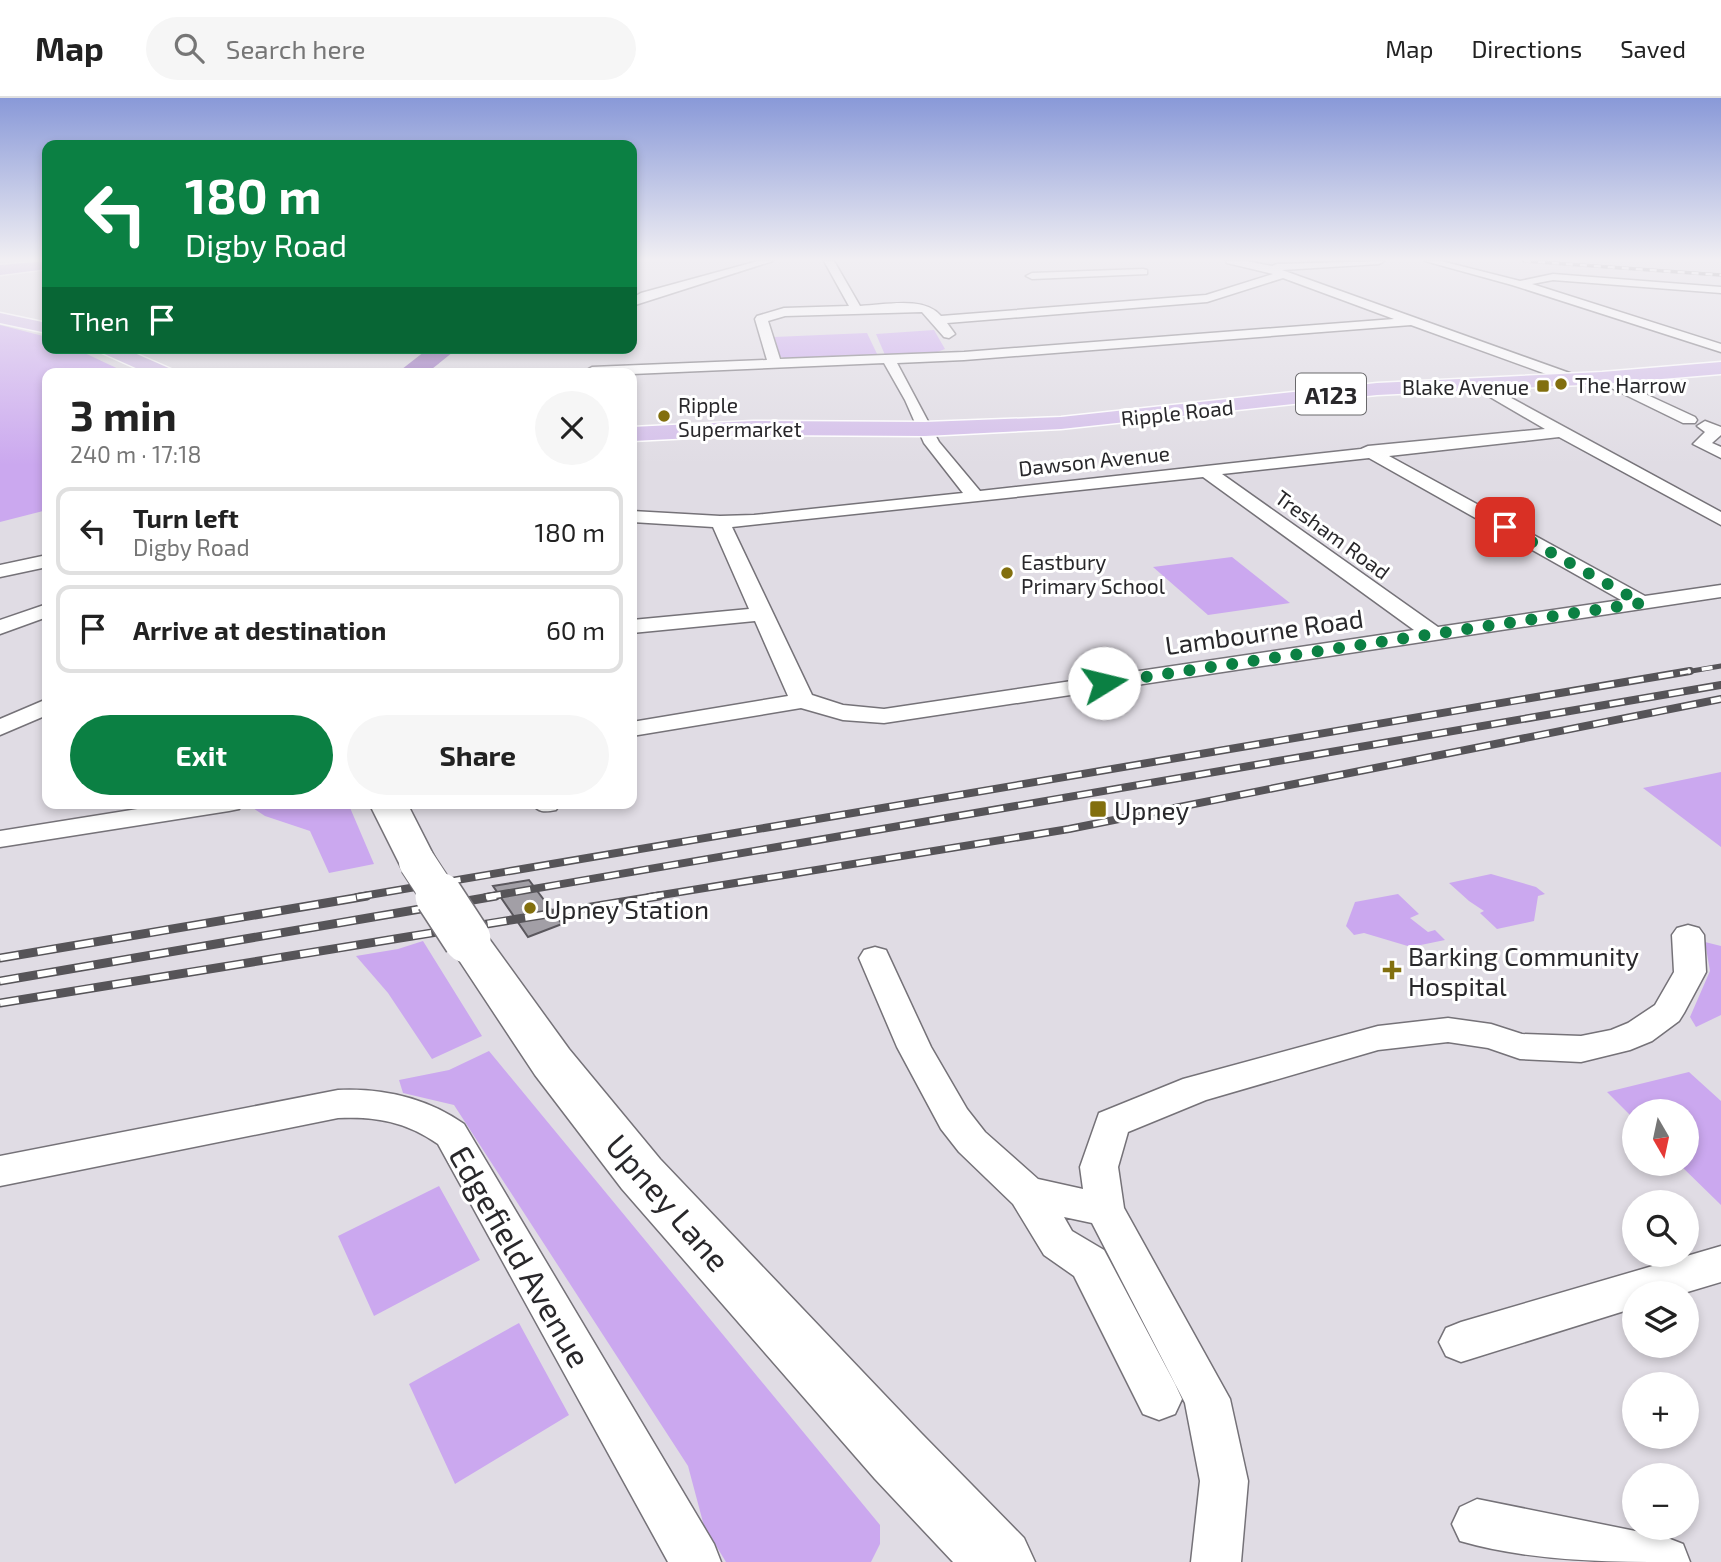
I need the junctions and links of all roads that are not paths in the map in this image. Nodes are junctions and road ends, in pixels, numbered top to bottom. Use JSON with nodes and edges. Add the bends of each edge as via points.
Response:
{"nodes":[{"id":1,"x":764,"y":329,"type":"edge"},
{"id":2,"x":944,"y":329,"type":"edge"},
{"id":3,"x":1305,"y":329,"type":"edge"},
{"id":4,"x":1434,"y":329,"type":"edge"},
{"id":5,"x":1662,"y":329,"type":"edge"},
{"id":6,"x":1721,"y":348,"type":"edge"},
{"id":7,"x":121,"y":354,"type":"edge"},
{"id":8,"x":964,"y":356,"type":"junction"},
{"id":9,"x":888,"y":359,"type":"junction"},
{"id":10,"x":775,"y":363,"type":"junction"},
{"id":11,"x":153,"y":368,"type":"edge"},
{"id":12,"x":593,"y":368,"type":"edge"},
{"id":13,"x":1721,"y":368,"type":"edge"},
{"id":14,"x":1602,"y":378,"type":"junction"},
{"id":15,"x":1573,"y":379,"type":"junction"},
{"id":16,"x":1473,"y":383,"type":"junction"},
{"id":17,"x":1708,"y":427,"type":"edge"},
{"id":18,"x":925,"y":429,"type":"junction"},
{"id":19,"x":1560,"y":432,"type":"junction"},
{"id":20,"x":637,"y":433,"type":"edge"},
{"id":21,"x":1368,"y":451,"type":"junction"},
{"id":22,"x":1721,"y":453,"type":"edge"},
{"id":23,"x":1206,"y":471,"type":"junction"},
{"id":24,"x":975,"y":496,"type":"junction"},
{"id":25,"x":1721,"y":502,"type":"edge"},
{"id":26,"x":1695,"y":504,"type":"junction"},
{"id":27,"x":637,"y":516,"type":"edge"},
{"id":28,"x":1721,"y":519,"type":"edge"},
{"id":29,"x":720,"y":522,"type":"junction"},
{"id":30,"x":42,"y":562,"type":"edge"},
{"id":31,"x":0,"y":571,"type":"edge"},
{"id":32,"x":1721,"y":591,"type":"edge"},
{"id":33,"x":1642,"y":603,"type":"junction"},
{"id":34,"x":42,"y":612,"type":"edge"},
{"id":35,"x":762,"y":614,"type":"junction"},
{"id":36,"x":637,"y":626,"type":"edge"},
{"id":37,"x":0,"y":627,"type":"edge"},
{"id":38,"x":1434,"y":634,"type":"junction"},
{"id":39,"x":802,"y":700,"type":"junction"},
{"id":40,"x":42,"y":708,"type":"edge"},
{"id":41,"x":0,"y":728,"type":"edge"},
{"id":42,"x":637,"y":728,"type":"edge"},
{"id":43,"x":191,"y":809,"type":"edge"},
{"id":44,"x":391,"y":809,"type":"edge"},
{"id":45,"x":0,"y":839,"type":"edge"},
{"id":46,"x":1688,"y":935,"type":"dead end"},
{"id":47,"x":875,"y":958,"type":"dead end"},
{"id":48,"x":0,"y":1171,"type":"edge"},
{"id":49,"x":1027,"y":1193,"type":"junction"},
{"id":50,"x":1105,"y":1210,"type":"junction"},
{"id":51,"x":1721,"y":1264,"type":"edge"},
{"id":52,"x":1461,"y":1342,"type":"dead end"},
{"id":53,"x":1158,"y":1399,"type":"dead end"},
{"id":54,"x":1478,"y":1524,"type":"dead end"},
{"id":55,"x":977,"y":1555,"type":"edge"},
{"id":56,"x":696,"y":1562,"type":"edge"},
{"id":57,"x":1216,"y":1562,"type":"edge"},
{"id":58,"x":1665,"y":1562,"type":"edge"}],
"edges":[{"from":1,"to":10,"type":"street"},
{"from":2,"to":8,"type":"street"},
{"from":3,"to":8,"type":"street"},
{"from":4,"to":15,"type":"street"},
{"from":5,"to":6,"type":"street"},
{"from":7,"to":11,"type":"main road"},
{"from":8,"to":9,"type":"street"},
{"from":9,"to":10,"type":"street"},
{"from":9,"to":18,"type":"street"},
{"from":10,"to":12,"type":"street"},
{"from":13,"to":14,"type":"main road","name":"Ripple Road","number":"A123"},
{"from":14,"to":15,"type":"main road","name":"Ripple Road","number":"A123"},
{"from":14,"to":17,"type":"street"},
{"from":15,"to":16,"type":"main road","name":"Ripple Road","number":"A123"},
{"from":16,"to":18,"type":"main road","name":"Ripple Road","number":"A123","via":[[1377,389],[1094,421]]},
{"from":16,"to":19,"type":"street"},
{"from":17,"to":22,"type":"street","via":[[1701,444]]},
{"from":18,"to":20,"type":"main road","name":"Ripple Road","number":"A123"},
{"from":18,"to":24,"type":"street"},
{"from":19,"to":21,"type":"street","name":"Dawson Avenue"},
{"from":19,"to":26,"type":"street"},
{"from":21,"to":23,"type":"street","name":"Dawson Avenue"},
{"from":21,"to":33,"type":"street"},
{"from":23,"to":24,"type":"street","name":"Dawson Avenue"},
{"from":23,"to":38,"type":"street","name":"Tresham Road"},
{"from":24,"to":29,"type":"street","name":"Dawson Avenue"},
{"from":25,"to":26,"type":"street"},
{"from":26,"to":28,"type":"street"},
{"from":27,"to":29,"type":"street","name":"Dawson Avenue"},
{"from":29,"to":35,"type":"street"},
{"from":30,"to":31,"type":"street"},
{"from":32,"to":33,"type":"street","name":"Lambourne Road"},
{"from":33,"to":38,"type":"street","name":"Lambourne Road"},
{"from":34,"to":37,"type":"street"},
{"from":35,"to":36,"type":"street"},
{"from":35,"to":39,"type":"street"},
{"from":38,"to":39,"type":"street","name":"Lambourne Road","via":[[884,716],[845,714]]},
{"from":39,"to":42,"type":"street"},
{"from":40,"to":41,"type":"street"},
{"from":43,"to":45,"type":"street"},
{"from":44,"to":55,"type":"street","name":"Upney Lane","bridge":true,"via":[[417,862],[552,1062],[641,1174],[898,1456]]},
{"from":46,"to":50,"type":"street","via":[[1689,972],[1667,1013],[1618,1041],[1581,1049],[1520,1046],[1448,1030],[1378,1038],[1235,1077],[1112,1123],[1099,1167]]},
{"from":47,"to":49,"type":"street","via":[[914,1047],[954,1119]]},
{"from":48,"to":56,"type":"street","name":"Edgefield Avenue","via":[[338,1104],[369,1102],[439,1124],[451,1134]]},
{"from":49,"to":50,"type":"street"},
{"from":49,"to":53,"type":"street","via":[[1058,1243],[1089,1263]]},
{"from":50,"to":57,"type":"street","via":[[1207,1399],[1224,1480]]},
{"from":51,"to":52,"type":"street"},
{"from":54,"to":58,"type":"street"}]}
